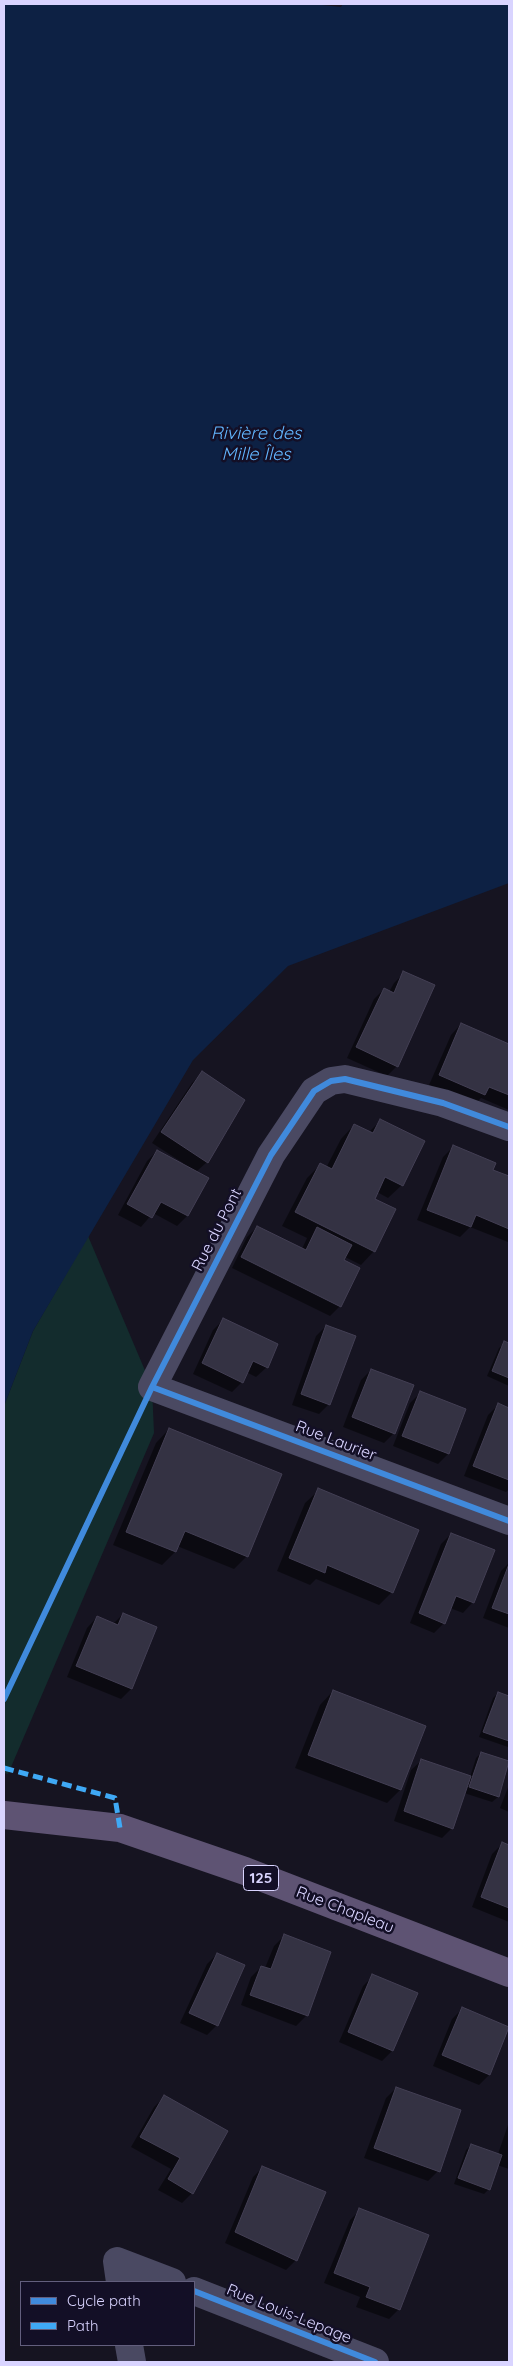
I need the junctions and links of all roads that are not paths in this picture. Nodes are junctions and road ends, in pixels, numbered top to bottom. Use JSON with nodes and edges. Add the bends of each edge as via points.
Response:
{"nodes":[{"id":1,"x":509,"y":1128,"type":"edge"},
{"id":2,"x":152,"y":1387,"type":"joint"},
{"id":3,"x":509,"y":1521,"type":"edge"},
{"id":4,"x":4,"y":1815,"type":"edge"},
{"id":5,"x":509,"y":1974,"type":"edge"},
{"id":6,"x":119,"y":2272,"type":"edge"},
{"id":7,"x":167,"y":2281,"type":"edge"},
{"id":8,"x":195,"y":2291,"type":"edge"},
{"id":9,"x":129,"y":2346,"type":"edge"},
{"id":10,"x":132,"y":2362,"type":"edge"},
{"id":11,"x":375,"y":2362,"type":"edge"}],
"edges":[{"from":1,"to":2,"type":"street","name":"Rue du Pont","via":[[443,1103],[345,1079],[331,1081],[314,1091],[271,1156]]},
{"from":2,"to":3,"type":"street","name":"Rue Laurier"},
{"from":4,"to":5,"type":"main road","name":"Rue Chapleau","number":"125","via":[[120,1828],[245,1871]]},
{"from":6,"to":7,"type":"street"},
{"from":8,"to":11,"type":"street","name":"Rue Louis-Lepage"},
{"from":9,"to":10,"type":"street"}]}
